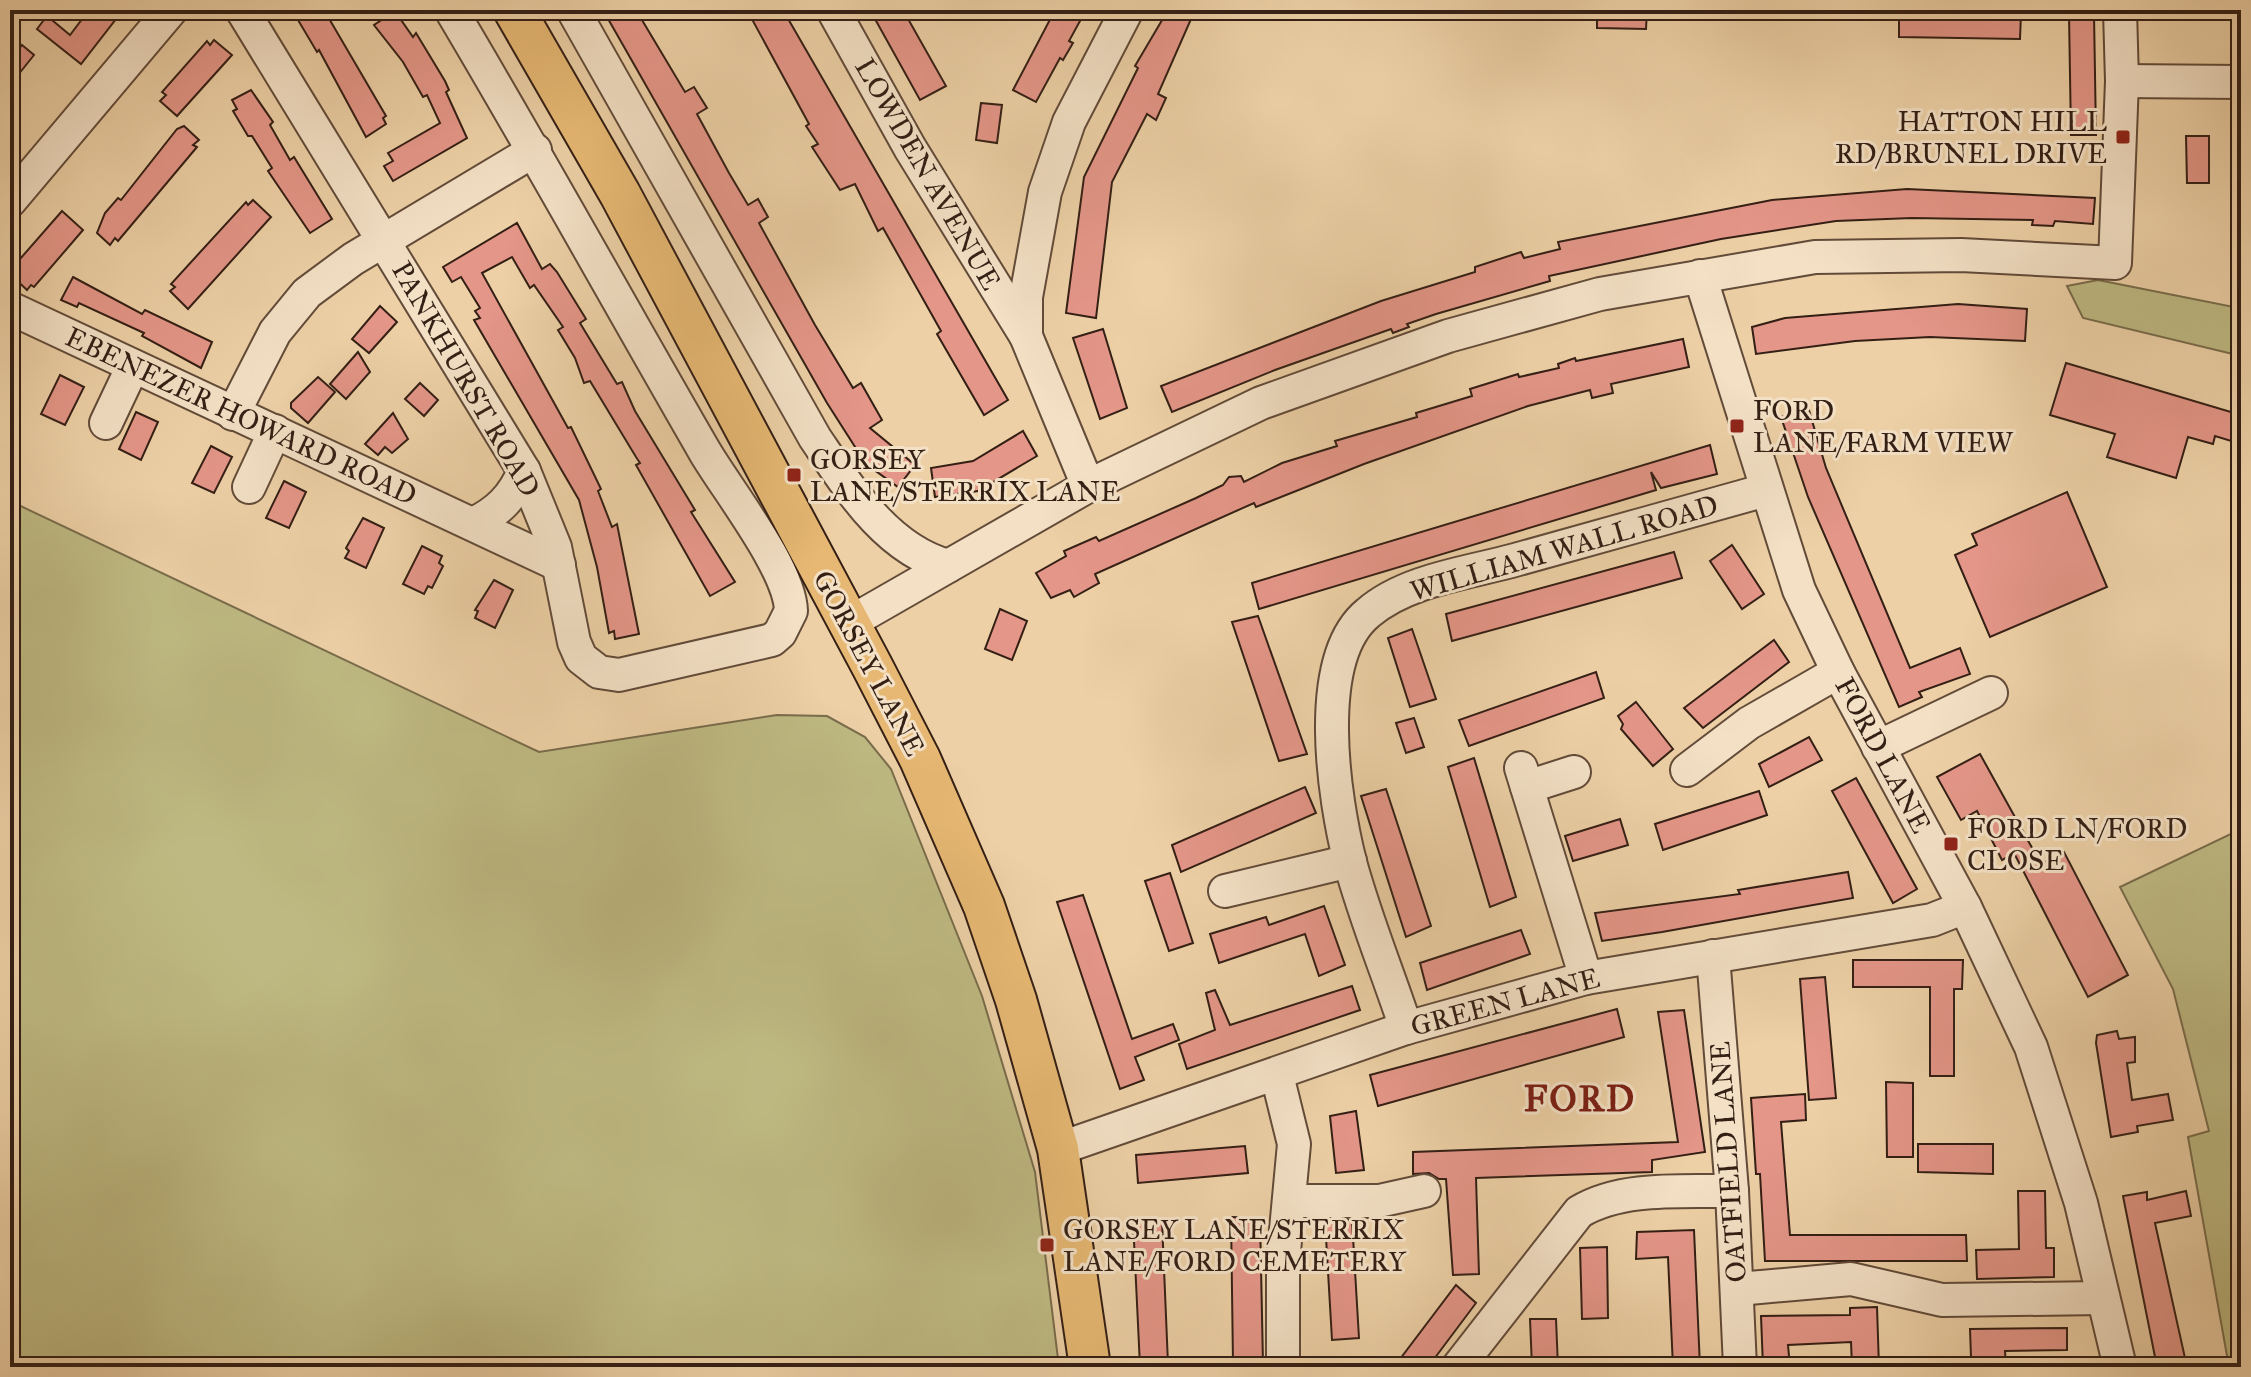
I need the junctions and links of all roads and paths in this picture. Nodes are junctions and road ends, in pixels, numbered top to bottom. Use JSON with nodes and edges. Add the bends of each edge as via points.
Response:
{"nodes":[{"id":1,"x":171,"y":10,"type":"edge"},
{"id":2,"x":242,"y":10,"type":"edge"},
{"id":3,"x":451,"y":10,"type":"edge"},
{"id":4,"x":514,"y":10,"type":"edge"},
{"id":5,"x":573,"y":10,"type":"edge"},
{"id":6,"x":833,"y":10,"type":"edge"},
{"id":7,"x":1127,"y":10,"type":"edge"},
{"id":8,"x":2120,"y":10,"type":"edge"},
{"id":9,"x":2122,"y":81,"type":"junction"},
{"id":10,"x":2241,"y":82,"type":"edge"},
{"id":11,"x":535,"y":150,"type":"junction"},
{"id":12,"x":10,"y":201,"type":"edge"},
{"id":13,"x":386,"y":241,"type":"junction"},
{"id":14,"x":1700,"y":276,"type":"junction"},
{"id":15,"x":10,"y":308,"type":"edge"},
{"id":16,"x":1026,"y":336,"type":"junction"},
{"id":17,"x":133,"y":366,"type":"junction"},
{"id":18,"x":233,"y":414,"type":"junction"},
{"id":19,"x":106,"y":423,"type":"dead end"},
{"id":20,"x":275,"y":431,"type":"junction"},
{"id":21,"x":524,"y":471,"type":"junction"},
{"id":22,"x":1088,"y":486,"type":"junction"},
{"id":23,"x":249,"y":487,"type":"dead end"},
{"id":24,"x":1766,"y":490,"type":"junction"},
{"id":25,"x":473,"y":524,"type":"junction"},
{"id":26,"x":559,"y":565,"type":"junction"},
{"id":27,"x":948,"y":566,"type":"junction"},
{"id":28,"x":786,"y":623,"type":"joint"},
{"id":29,"x":849,"y":623,"type":"junction"},
{"id":30,"x":1838,"y":672,"type":"junction"},
{"id":31,"x":1991,"y":693,"type":"dead end"},
{"id":32,"x":1878,"y":747,"type":"junction"},
{"id":33,"x":1687,"y":770,"type":"dead end"},
{"id":34,"x":1574,"y":772,"type":"dead end"},
{"id":35,"x":1350,"y":861,"type":"junction"},
{"id":36,"x":1225,"y":891,"type":"dead end"},
{"id":37,"x":1965,"y":907,"type":"junction"},
{"id":38,"x":1713,"y":956,"type":"junction"},
{"id":39,"x":1586,"y":978,"type":"junction"},
{"id":40,"x":1406,"y":1028,"type":"junction"},
{"id":41,"x":1277,"y":1075,"type":"junction"},
{"id":42,"x":1058,"y":1149,"type":"junction"},
{"id":43,"x":1424,"y":1191,"type":"dead end"},
{"id":44,"x":1732,"y":1191,"type":"junction"},
{"id":45,"x":1289,"y":1201,"type":"junction"},
{"id":46,"x":1738,"y":1289,"type":"junction"},
{"id":47,"x":2103,"y":1298,"type":"junction"},
{"id":48,"x":1090,"y":1367,"type":"edge"},
{"id":49,"x":1283,"y":1367,"type":"edge"},
{"id":50,"x":1458,"y":1367,"type":"edge"},
{"id":51,"x":1740,"y":1367,"type":"edge"},
{"id":52,"x":2120,"y":1367,"type":"edge"}],
"edges":[{"from":1,"to":12,"type":"street"},
{"from":2,"to":13,"type":"street","name":"PANKHURST ROAD"},
{"from":3,"to":11,"type":"street","name":"GORSEY LANE"},
{"from":4,"to":29,"type":"main road","name":"GORSEY LANE","via":[[620,194]]},
{"from":5,"to":27,"type":"street","via":[[846,484],[881,525],[928,561]]},
{"from":6,"to":16,"type":"street","name":"LOWDEN AVENUE","via":[[964,240]]},
{"from":7,"to":16,"type":"street","via":[[1069,122],[1045,192],[1026,297]]},
{"from":8,"to":9,"type":"street"},
{"from":9,"to":10,"type":"street"},
{"from":9,"to":14,"type":"street","via":[[2115,263],[1961,255],[1815,257]]},
{"from":11,"to":13,"type":"street"},
{"from":11,"to":28,"type":"street","name":"GORSEY LANE","via":[[782,577],[791,601]]},
{"from":13,"to":18,"type":"street","via":[[327,277],[290,311]]},
{"from":13,"to":21,"type":"street","name":"PANKHURST ROAD"},
{"from":14,"to":22,"type":"street","via":[[1600,294],[1448,336],[1261,403]]},
{"from":14,"to":24,"type":"street","name":"FORD LANE"},
{"from":15,"to":17,"type":"street","name":"EBENEZER HOWARD ROAD"},
{"from":16,"to":22,"type":"street"},
{"from":17,"to":18,"type":"street","name":"EBENEZER HOWARD ROAD"},
{"from":17,"to":19,"type":"street"},
{"from":18,"to":20,"type":"street","name":"EBENEZER HOWARD ROAD"},
{"from":20,"to":23,"type":"street"},
{"from":20,"to":25,"type":"street","name":"EBENEZER HOWARD ROAD"},
{"from":21,"to":25,"type":"street","via":[[503,505]]},
{"from":21,"to":26,"type":"street","name":"PANKHURST ROAD"},
{"from":22,"to":27,"type":"street"},
{"from":24,"to":30,"type":"street","name":"FORD LANE","via":[[1799,590]]},
{"from":24,"to":35,"type":"street","name":"WILLIAM WALL ROAD","via":[[1425,584],[1367,613],[1337,664],[1332,709]]},
{"from":25,"to":26,"type":"street","name":"EBENEZER HOWARD ROAD"},
{"from":26,"to":28,"type":"street","name":"PANKHURST ROAD","via":[[574,642],[589,666],[608,675],[760,645]]},
{"from":27,"to":29,"type":"street"},
{"from":29,"to":42,"type":"main road","name":"GORSEY LANE","via":[[920,759],[984,906]]},
{"from":30,"to":32,"type":"street","name":"FORD LANE"},
{"from":30,"to":33,"type":"street","via":[[1749,723]]},
{"from":31,"to":32,"type":"street"},
{"from":32,"to":37,"type":"street","name":"FORD LANE"},
{"from":34,"to":39,"type":"street","via":[[1524,777]]},
{"from":35,"to":36,"type":"street"},
{"from":35,"to":40,"type":"street","name":"WILLIAM WALL ROAD"},
{"from":37,"to":38,"type":"street","name":"GREEN LANE","via":[[1932,920]]},
{"from":37,"to":47,"type":"street","name":"FORD LANE","via":[[2031,1047],[2081,1203]]},
{"from":38,"to":39,"type":"street","name":"GREEN LANE"},
{"from":38,"to":44,"type":"street","name":"OATFIELD LANE"},
{"from":39,"to":40,"type":"street","name":"GREEN LANE"},
{"from":40,"to":41,"type":"street","name":"GREEN LANE"},
{"from":41,"to":42,"type":"street","name":"GREEN LANE"},
{"from":41,"to":45,"type":"street","via":[[1294,1144]]},
{"from":42,"to":48,"type":"main road","name":"GORSEY LANE"},
{"from":43,"to":45,"type":"street","via":[[1379,1201]]},
{"from":44,"to":46,"type":"street","name":"OATFIELD LANE"},
{"from":44,"to":50,"type":"street","via":[[1598,1200],[1579,1212]]},
{"from":45,"to":49,"type":"street"},
{"from":46,"to":47,"type":"street","via":[[1851,1279],[1942,1300]]},
{"from":46,"to":51,"type":"street","name":"OATFIELD LANE"},
{"from":47,"to":52,"type":"street","name":"FORD LANE"}]}
